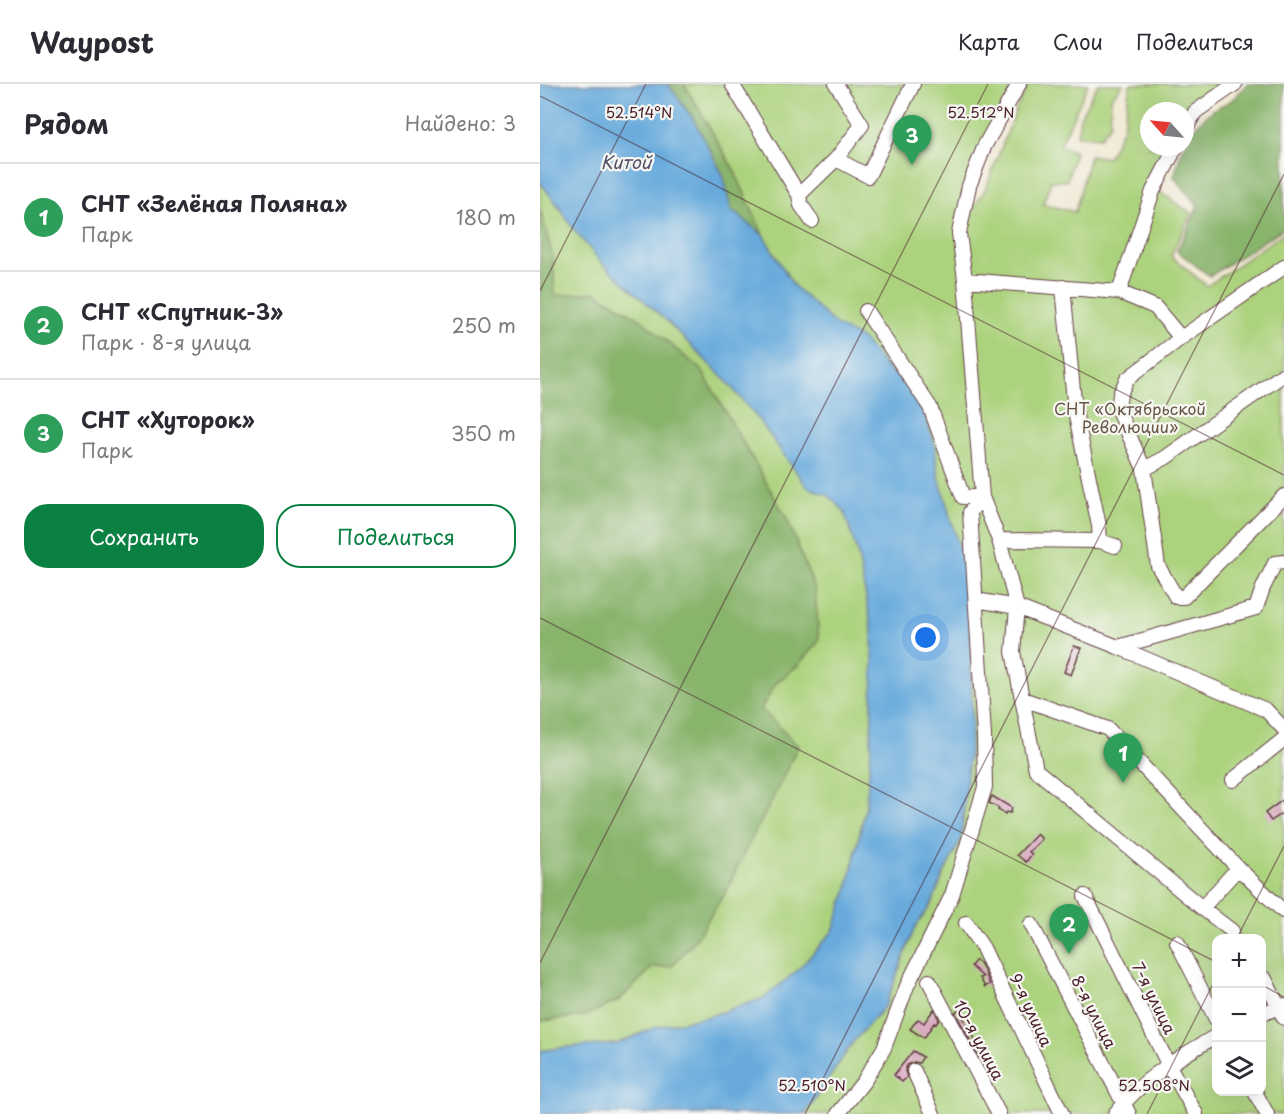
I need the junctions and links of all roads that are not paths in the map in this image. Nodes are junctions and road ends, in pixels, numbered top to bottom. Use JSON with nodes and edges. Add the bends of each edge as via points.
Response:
{"nodes":[{"id":1,"x":732,"y":84,"type":"edge"},
{"id":2,"x":836,"y":84,"type":"edge"},
{"id":3,"x":913,"y":84,"type":"edge"},
{"id":4,"x":1019,"y":84,"type":"edge"},
{"id":5,"x":1235,"y":84,"type":"edge"},
{"id":6,"x":1194,"y":114,"type":"edge"},
{"id":7,"x":1171,"y":156,"type":"edge"},
{"id":8,"x":836,"y":159,"type":"junction"},
{"id":9,"x":799,"y":195,"type":"junction"},
{"id":10,"x":812,"y":222,"type":"dead end"},
{"id":11,"x":1284,"y":267,"type":"edge"},
{"id":12,"x":965,"y":280,"type":"junction"},
{"id":13,"x":1063,"y":287,"type":"junction"},
{"id":14,"x":1119,"y":292,"type":"junction"},
{"id":15,"x":866,"y":311,"type":"dead end"},
{"id":16,"x":1181,"y":338,"type":"junction"},
{"id":17,"x":1284,"y":374,"type":"edge"},
{"id":18,"x":1144,"y":469,"type":"junction"},
{"id":19,"x":1284,"y":496,"type":"edge"},
{"id":20,"x":982,"y":497,"type":"junction"},
{"id":21,"x":999,"y":540,"type":"junction"},
{"id":22,"x":1100,"y":541,"type":"junction"},
{"id":23,"x":1115,"y":546,"type":"dead end"},
{"id":24,"x":1284,"y":562,"type":"edge"},
{"id":25,"x":975,"y":600,"type":"junction"},
{"id":26,"x":1017,"y":607,"type":"junction"},
{"id":27,"x":1118,"y":647,"type":"junction"},
{"id":28,"x":1023,"y":699,"type":"junction"},
{"id":29,"x":1284,"y":729,"type":"edge"},
{"id":30,"x":1284,"y":739,"type":"edge"},
{"id":31,"x":1233,"y":780,"type":"dead end"},
{"id":32,"x":1238,"y":868,"type":"junction"},
{"id":33,"x":1085,"y":896,"type":"dead end"},
{"id":34,"x":1202,"y":908,"type":"junction"},
{"id":35,"x":1283,"y":910,"type":"edge"},
{"id":36,"x":966,"y":923,"type":"dead end"},
{"id":37,"x":1031,"y":924,"type":"dead end"},
{"id":38,"x":1232,"y":931,"type":"dead end"},
{"id":39,"x":1177,"y":942,"type":"dead end"},
{"id":40,"x":1266,"y":980,"type":"edge"},
{"id":41,"x":929,"y":981,"type":"dead end"},
{"id":42,"x":1282,"y":1010,"type":"edge"},
{"id":43,"x":1212,"y":1011,"type":"edge"},
{"id":44,"x":1266,"y":1013,"type":"edge"},
{"id":45,"x":1212,"y":1038,"type":"edge"},
{"id":46,"x":1168,"y":1064,"type":"junction"},
{"id":47,"x":914,"y":1071,"type":"dead end"},
{"id":48,"x":1257,"y":1096,"type":"edge"},
{"id":49,"x":1122,"y":1110,"type":"edge"},
{"id":50,"x":838,"y":1114,"type":"edge"},
{"id":51,"x":933,"y":1114,"type":"edge"},
{"id":52,"x":999,"y":1114,"type":"edge"},
{"id":53,"x":1062,"y":1114,"type":"edge"},
{"id":54,"x":1196,"y":1114,"type":"edge"},
{"id":55,"x":1267,"y":1114,"type":"edge"}],
"edges":[{"from":1,"to":9,"type":"street"},
{"from":2,"to":8,"type":"street","via":[[862,126]]},
{"from":3,"to":8,"type":"street","via":[[868,176]]},
{"from":4,"to":12,"type":"street","via":[[985,145],[969,186],[959,233]]},
{"from":5,"to":6,"type":"street"},
{"from":7,"to":14,"type":"street","via":[[1153,191]]},
{"from":8,"to":9,"type":"street"},
{"from":9,"to":10,"type":"street"},
{"from":11,"to":16,"type":"street"},
{"from":12,"to":13,"type":"street"},
{"from":12,"to":20,"type":"street"},
{"from":13,"to":14,"type":"street"},
{"from":13,"to":22,"type":"street","via":[[1075,411]]},
{"from":14,"to":16,"type":"street","via":[[1155,307]]},
{"from":15,"to":20,"type":"street","via":[[930,407],[963,497]]},
{"from":16,"to":18,"type":"street","via":[[1127,379],[1120,394],[1118,410]]},
{"from":17,"to":18,"type":"street"},
{"from":18,"to":19,"type":"street","via":[[1158,566],[1176,597],[1184,597]]},
{"from":20,"to":21,"type":"street"},
{"from":20,"to":25,"type":"street","via":[[970,512]]},
{"from":21,"to":22,"type":"street"},
{"from":21,"to":26,"type":"street"},
{"from":22,"to":23,"type":"street"},
{"from":24,"to":27,"type":"street","via":[[1275,563],[1256,608]]},
{"from":25,"to":26,"type":"street"},
{"from":25,"to":50,"type":"street","via":[[985,787],[952,895],[907,986],[884,1048]]},
{"from":26,"to":27,"type":"street"},
{"from":26,"to":28,"type":"street","via":[[1013,652]]},
{"from":27,"to":29,"type":"street","via":[[1266,710]]},
{"from":28,"to":32,"type":"street","via":[[1108,729]]},
{"from":28,"to":34,"type":"street","via":[[1036,770]]},
{"from":30,"to":31,"type":"street"},
{"from":32,"to":34,"type":"street"},
{"from":32,"to":35,"type":"street"},
{"from":33,"to":46,"type":"street","name":"7-я улица"},
{"from":34,"to":38,"type":"street"},
{"from":36,"to":53,"type":"street","name":"9-я улица","via":[[983,948]]},
{"from":37,"to":49,"type":"street","name":"8-я улица"},
{"from":39,"to":43,"type":"street"},
{"from":40,"to":42,"type":"street"},
{"from":41,"to":52,"type":"street","name":"10-я улица"},
{"from":42,"to":44,"type":"street"},
{"from":45,"to":46,"type":"street"},
{"from":46,"to":49,"type":"street"},
{"from":46,"to":54,"type":"street","name":"7-я улица"},
{"from":47,"to":51,"type":"street"},
{"from":48,"to":55,"type":"street"}]}
